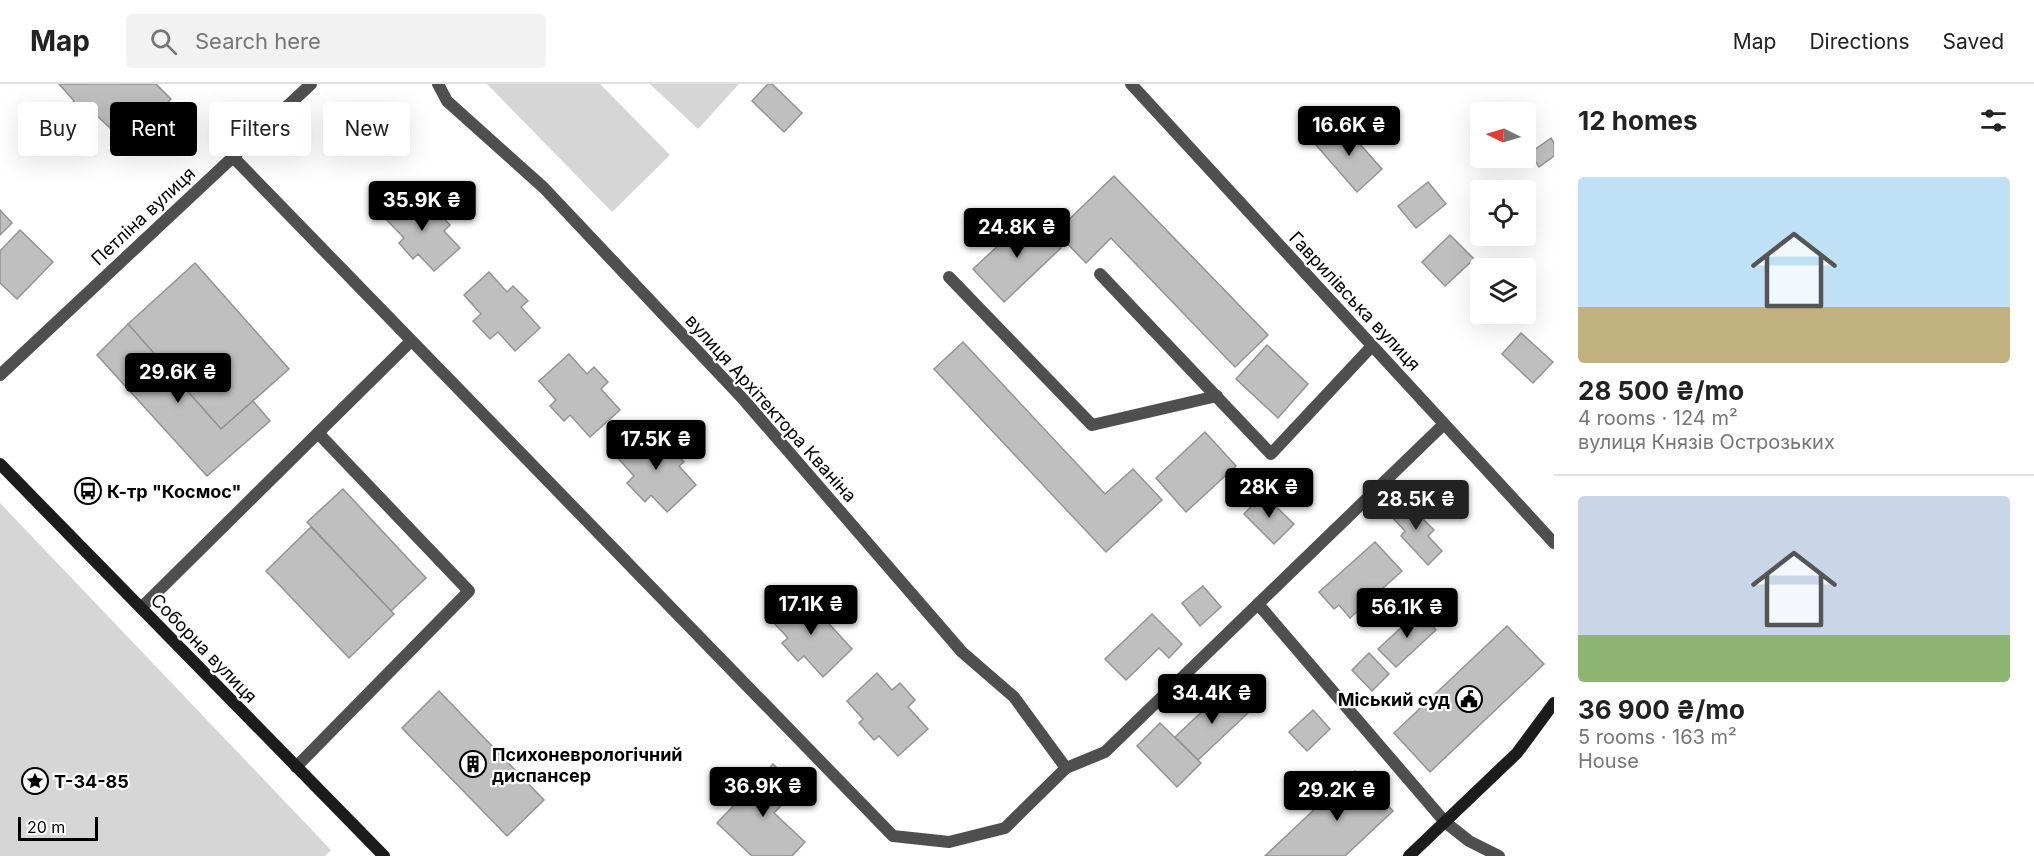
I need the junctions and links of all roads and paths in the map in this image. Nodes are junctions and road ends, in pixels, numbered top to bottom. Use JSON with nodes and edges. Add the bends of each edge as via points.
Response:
{"nodes":[{"id":1,"x":311,"y":84,"type":"edge"},
{"id":2,"x":438,"y":84,"type":"edge"},
{"id":3,"x":1131,"y":84,"type":"edge"},
{"id":4,"x":233,"y":157,"type":"junction"},
{"id":5,"x":1100,"y":273,"type":"dead end"},
{"id":6,"x":949,"y":277,"type":"dead end"},
{"id":7,"x":411,"y":340,"type":"junction"},
{"id":8,"x":1372,"y":346,"type":"junction"},
{"id":9,"x":0,"y":375,"type":"edge"},
{"id":10,"x":1217,"y":396,"type":"junction"},
{"id":11,"x":1444,"y":424,"type":"junction"},
{"id":12,"x":318,"y":433,"type":"junction"},
{"id":13,"x":0,"y":464,"type":"edge"},
{"id":14,"x":1554,"y":543,"type":"edge"},
{"id":15,"x":1258,"y":604,"type":"junction"},
{"id":16,"x":141,"y":608,"type":"junction"},
{"id":17,"x":1554,"y":703,"type":"edge"},
{"id":18,"x":296,"y":767,"type":"junction"},
{"id":19,"x":1066,"y":768,"type":"junction"},
{"id":20,"x":1445,"y":822,"type":"junction"},
{"id":21,"x":384,"y":856,"type":"edge"},
{"id":22,"x":1409,"y":856,"type":"edge"},
{"id":23,"x":1499,"y":856,"type":"edge"}],
"edges":[{"from":1,"to":4,"type":"street","name":"Петліна вулиця"},
{"from":2,"to":19,"type":"street","name":"вулиця Архітектора Кваніна","via":[[447,101],[544,188],[742,399],[962,652],[1014,697]]},
{"from":3,"to":8,"type":"street","name":"Гаврилівська вулиця"},
{"from":4,"to":7,"type":"street"},
{"from":4,"to":9,"type":"street","name":"Петліна вулиця"},
{"from":5,"to":10,"type":"street"},
{"from":6,"to":10,"type":"street","via":[[1092,425]]},
{"from":7,"to":12,"type":"street"},
{"from":7,"to":19,"type":"street","via":[[893,836],[949,842],[1005,828]]},
{"from":8,"to":10,"type":"street","via":[[1271,454]]},
{"from":8,"to":11,"type":"street","name":"Гаврилівська вулиця"},
{"from":11,"to":14,"type":"street","name":"Гаврилівська вулиця"},
{"from":11,"to":15,"type":"street"},
{"from":12,"to":16,"type":"street"},
{"from":12,"to":18,"type":"street","via":[[469,591]]},
{"from":13,"to":16,"type":"street","name":"Соборна вулиця"},
{"from":15,"to":19,"type":"street","via":[[1105,752]]},
{"from":15,"to":20,"type":"street"},
{"from":16,"to":18,"type":"street","name":"Соборна вулиця"},
{"from":17,"to":20,"type":"street","via":[[1517,753]]},
{"from":18,"to":21,"type":"street","name":"Соборна вулиця"},
{"from":20,"to":22,"type":"street"},
{"from":20,"to":23,"type":"street","via":[[1469,841]]}]}
